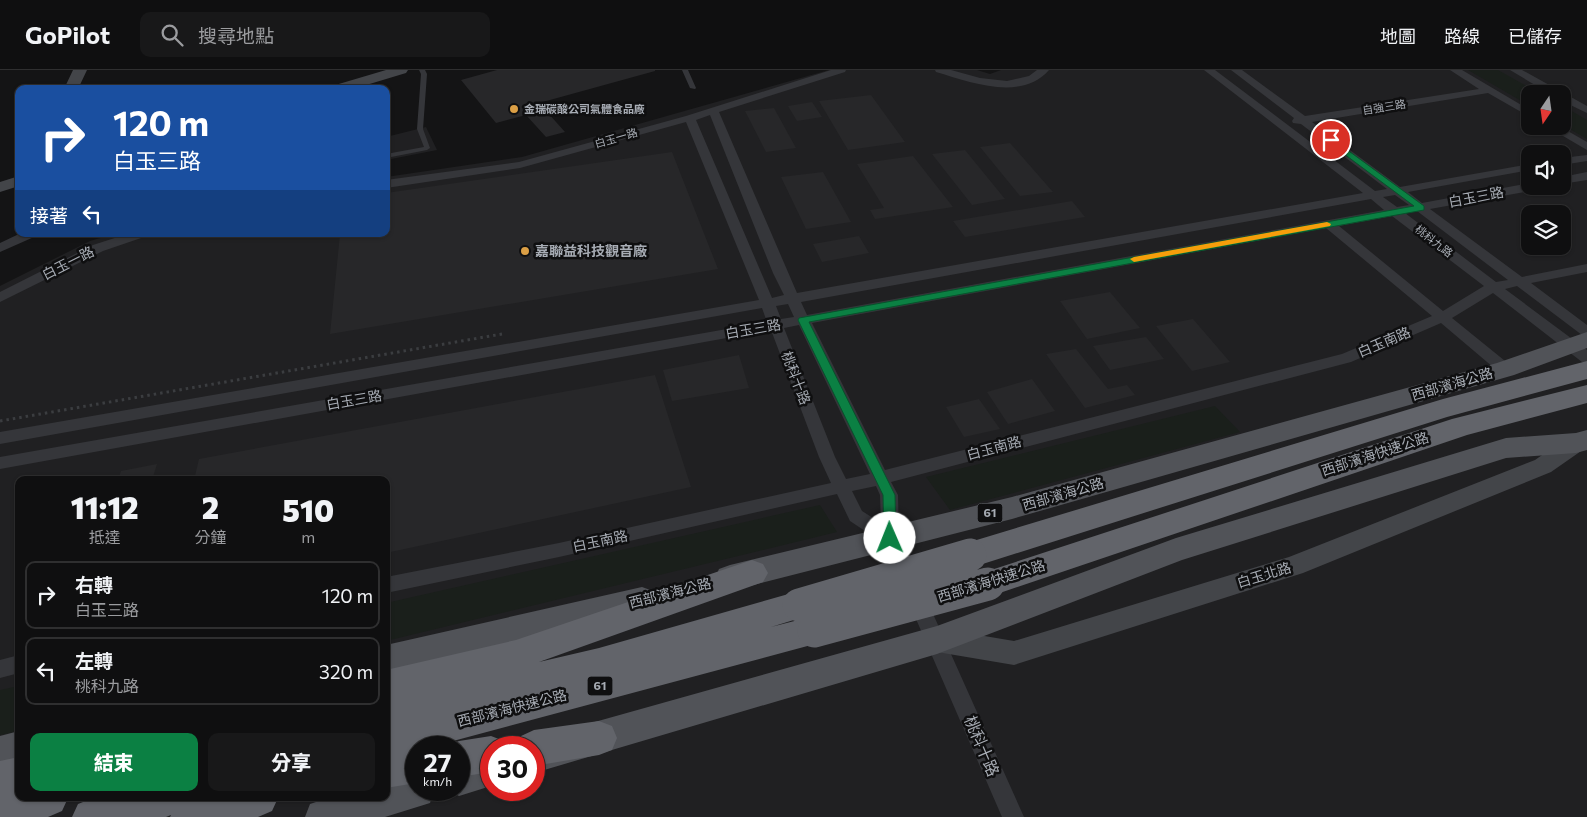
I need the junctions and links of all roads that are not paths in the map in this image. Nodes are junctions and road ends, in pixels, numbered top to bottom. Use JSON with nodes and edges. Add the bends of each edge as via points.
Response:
{"nodes":[{"id":1,"x":80,"y":70,"type":"edge"},
{"id":2,"x":401,"y":70,"type":"edge"},
{"id":3,"x":422,"y":70,"type":"edge"},
{"id":4,"x":686,"y":70,"type":"edge"},
{"id":5,"x":842,"y":70,"type":"edge"},
{"id":6,"x":940,"y":70,"type":"edge"},
{"id":7,"x":1044,"y":70,"type":"edge"},
{"id":8,"x":1209,"y":70,"type":"edge"},
{"id":9,"x":1236,"y":70,"type":"edge"},
{"id":10,"x":1455,"y":70,"type":"edge"},
{"id":11,"x":1515,"y":70,"type":"edge"},
{"id":12,"x":73,"y":85,"type":"edge"},
{"id":13,"x":350,"y":85,"type":"edge"},
{"id":14,"x":1542,"y":85,"type":"edge"},
{"id":15,"x":693,"y":88,"type":"dead end"},
{"id":16,"x":1490,"y":90,"type":"junction"},
{"id":17,"x":1571,"y":101,"type":"edge"},
{"id":18,"x":1521,"y":109,"type":"edge"},
{"id":19,"x":713,"y":110,"type":"junction"},
{"id":20,"x":1587,"y":110,"type":"edge"},
{"id":21,"x":690,"y":118,"type":"junction"},
{"id":22,"x":1304,"y":120,"type":"junction"},
{"id":23,"x":1278,"y":123,"type":"junction"},
{"id":24,"x":1566,"y":135,"type":"edge"},
{"id":25,"x":1587,"y":147,"type":"edge"},
{"id":26,"x":390,"y":155,"type":"edge"},
{"id":27,"x":1587,"y":158,"type":"edge"},
{"id":28,"x":1571,"y":161,"type":"edge"},
{"id":29,"x":1521,"y":170,"type":"edge"},
{"id":30,"x":1587,"y":176,"type":"edge"},
{"id":31,"x":1571,"y":179,"type":"edge"},
{"id":32,"x":15,"y":182,"type":"edge"},
{"id":33,"x":390,"y":183,"type":"edge"},
{"id":34,"x":0,"y":187,"type":"edge"},
{"id":35,"x":1521,"y":189,"type":"edge"},
{"id":36,"x":1398,"y":190,"type":"junction"},
{"id":37,"x":1374,"y":195,"type":"junction"},
{"id":38,"x":1421,"y":208,"type":"junction"},
{"id":39,"x":1396,"y":211,"type":"junction"},
{"id":40,"x":1329,"y":224,"type":"junction"},
{"id":41,"x":23,"y":237,"type":"edge"},
{"id":42,"x":130,"y":237,"type":"edge"},
{"id":43,"x":0,"y":248,"type":"edge"},
{"id":44,"x":1587,"y":268,"type":"edge"},
{"id":45,"x":1521,"y":281,"type":"junction"},
{"id":46,"x":1493,"y":287,"type":"junction"},
{"id":47,"x":0,"y":298,"type":"edge"},
{"id":48,"x":792,"y":298,"type":"junction"},
{"id":49,"x":767,"y":302,"type":"junction"},
{"id":50,"x":1441,"y":318,"type":"junction"},
{"id":51,"x":803,"y":320,"type":"junction"},
{"id":52,"x":776,"y":324,"type":"junction"},
{"id":53,"x":1583,"y":344,"type":"edge"},
{"id":54,"x":1505,"y":369,"type":"junction"},
{"id":55,"x":1587,"y":370,"type":"edge"},
{"id":56,"x":1569,"y":390,"type":"edge"},
{"id":57,"x":0,"y":438,"type":"edge"},
{"id":58,"x":1581,"y":441,"type":"edge"},
{"id":59,"x":0,"y":463,"type":"edge"},
{"id":60,"x":881,"y":478,"type":"junction"},
{"id":61,"x":842,"y":487,"type":"junction"},
{"id":62,"x":890,"y":538,"type":"junction"},
{"id":63,"x":752,"y":573,"type":"junction"},
{"id":64,"x":390,"y":584,"type":"edge"},
{"id":65,"x":806,"y":618,"type":"junction"},
{"id":66,"x":937,"y":640,"type":"junction"},
{"id":67,"x":390,"y":659,"type":"edge"},
{"id":68,"x":15,"y":665,"type":"edge"},
{"id":69,"x":0,"y":669,"type":"edge"},
{"id":70,"x":390,"y":685,"type":"edge"},
{"id":71,"x":390,"y":714,"type":"edge"},
{"id":72,"x":599,"y":738,"type":"junction"},
{"id":73,"x":390,"y":740,"type":"edge"},
{"id":74,"x":545,"y":746,"type":"edge"},
{"id":75,"x":15,"y":749,"type":"edge"},
{"id":76,"x":0,"y":753,"type":"edge"},
{"id":77,"x":545,"y":753,"type":"edge"},
{"id":78,"x":405,"y":767,"type":"edge"},
{"id":79,"x":390,"y":769,"type":"edge"},
{"id":80,"x":15,"y":776,"type":"edge"},
{"id":81,"x":0,"y":779,"type":"edge"},
{"id":82,"x":405,"y":794,"type":"edge"},
{"id":83,"x":390,"y":798,"type":"edge"},
{"id":84,"x":37,"y":801,"type":"edge"},
{"id":85,"x":155,"y":801,"type":"edge"},
{"id":86,"x":247,"y":801,"type":"edge"},
{"id":87,"x":381,"y":801,"type":"edge"},
{"id":88,"x":0,"y":810,"type":"edge"},
{"id":89,"x":335,"y":815,"type":"edge"},
{"id":90,"x":91,"y":817,"type":"edge"},
{"id":91,"x":189,"y":817,"type":"edge"},
{"id":92,"x":1013,"y":817,"type":"edge"}],
"edges":[{"from":1,"to":12,"type":"street"},
{"from":2,"to":13,"type":"street"},
{"from":3,"to":26,"type":"lane","via":[[420,129],[426,148]]},
{"from":4,"to":15,"type":"lane"},
{"from":5,"to":19,"type":"street","name":"白玉一路"},
{"from":6,"to":7,"type":"street","via":[[1002,85],[1022,84]]},
{"from":8,"to":23,"type":"street","name":"桃科九路"},
{"from":9,"to":22,"type":"street","name":"桃科九路"},
{"from":10,"to":16,"type":"street"},
{"from":11,"to":14,"type":"street"},
{"from":16,"to":18,"type":"street"},
{"from":16,"to":22,"type":"street","name":"自強三路"},
{"from":17,"to":20,"type":"street"},
{"from":19,"to":21,"type":"street","name":"白玉一路"},
{"from":19,"to":48,"type":"street","name":"桃科十路"},
{"from":21,"to":33,"type":"street","name":"白玉一路","via":[[520,165]]},
{"from":21,"to":49,"type":"street","name":"桃科十路"},
{"from":22,"to":23,"type":"street","name":"自強三路"},
{"from":22,"to":36,"type":"street","name":"桃科九路"},
{"from":23,"to":37,"type":"street","name":"桃科九路"},
{"from":24,"to":25,"type":"street"},
{"from":27,"to":28,"type":"street"},
{"from":29,"to":36,"type":"street","name":"白玉三路"},
{"from":30,"to":31,"type":"street"},
{"from":32,"to":34,"type":"street"},
{"from":35,"to":38,"type":"street","name":"白玉三路"},
{"from":36,"to":37,"type":"street","name":"白玉三路"},
{"from":36,"to":38,"type":"street","name":"桃科九路"},
{"from":37,"to":39,"type":"street","name":"桃科九路"},
{"from":37,"to":48,"type":"street","name":"白玉三路"},
{"from":38,"to":39,"type":"street","name":"白玉三路"},
{"from":38,"to":45,"type":"street","name":"桃科九路"},
{"from":39,"to":40,"type":"street","name":"白玉三路"},
{"from":39,"to":46,"type":"street","name":"桃科九路"},
{"from":40,"to":50,"type":"street"},
{"from":40,"to":51,"type":"street","name":"白玉三路"},
{"from":41,"to":43,"type":"street"},
{"from":42,"to":47,"type":"street","name":"白玉一路","via":[[98,248]]},
{"from":44,"to":45,"type":"street","name":"白玉南路"},
{"from":45,"to":46,"type":"street","name":"白玉南路"},
{"from":45,"to":53,"type":"street","name":"桃科九路"},
{"from":46,"to":50,"type":"street","name":"白玉南路"},
{"from":46,"to":53,"type":"street","name":"桃科九路"},
{"from":48,"to":49,"type":"street","name":"白玉三路"},
{"from":48,"to":51,"type":"street","name":"桃科十路"},
{"from":49,"to":52,"type":"street","name":"桃科十路"},
{"from":49,"to":57,"type":"street","name":"白玉三路"},
{"from":50,"to":54,"type":"street"},
{"from":50,"to":60,"type":"street","name":"白玉南路","via":[[1346,358]]},
{"from":51,"to":52,"type":"street","name":"白玉三路"},
{"from":51,"to":60,"type":"street","name":"桃科十路"},
{"from":52,"to":59,"type":"street","name":"白玉三路"},
{"from":52,"to":61,"type":"street","name":"桃科十路","via":[[826,457]]},
{"from":53,"to":54,"type":"main road","name":"西部濱海公路","number":"61"},
{"from":54,"to":62,"type":"main road","name":"西部濱海公路","number":"61","via":[[1012,508]]},
{"from":55,"to":56,"type":"highway","name":"西部濱海快速公路","number":"61"},
{"from":56,"to":65,"type":"highway","name":"西部濱海快速公路","number":"61","bridge":true,"via":[[988,584]]},
{"from":56,"to":65,"type":"highway","name":"西部濱海快速公路","number":"61","bridge":true,"via":[[1434,412],[970,555]]},
{"from":58,"to":66,"type":"main road","via":[[1496,451],[1176,550]]},
{"from":58,"to":66,"type":"street","name":"白玉北路","via":[[1543,466],[1294,566],[1014,652]]},
{"from":60,"to":61,"type":"street","name":"白玉南路"},
{"from":60,"to":62,"type":"street","name":"桃科十路","via":[[889,495]]},
{"from":61,"to":62,"type":"street","name":"桃科十路","via":[[856,516]]},
{"from":61,"to":64,"type":"street","name":"白玉南路"},
{"from":62,"to":63,"type":"main road","name":"西部濱海公路","number":"61"},
{"from":62,"to":66,"type":"street","name":"桃科十路"},
{"from":63,"to":67,"type":"main road","name":"西部濱海公路","number":"61"},
{"from":63,"to":70,"type":"highway","via":[[516,655]]},
{"from":65,"to":71,"type":"highway","name":"西部濱海快速公路","number":"61","via":[[598,663]]},
{"from":65,"to":73,"type":"highway","name":"西部濱海快速公路","number":"61"},
{"from":66,"to":72,"type":"main road"},
{"from":66,"to":92,"type":"street","name":"桃科十路"},
{"from":68,"to":69,"type":"street"},
{"from":72,"to":74,"type":"highway"},
{"from":72,"to":77,"type":"main road"},
{"from":75,"to":76,"type":"main road"},
{"from":78,"to":79,"type":"highway"},
{"from":80,"to":81,"type":"highway"},
{"from":82,"to":83,"type":"main road"},
{"from":84,"to":88,"type":"highway"},
{"from":85,"to":90,"type":"highway"},
{"from":86,"to":91,"type":"highway"},
{"from":87,"to":89,"type":"main road"}]}
